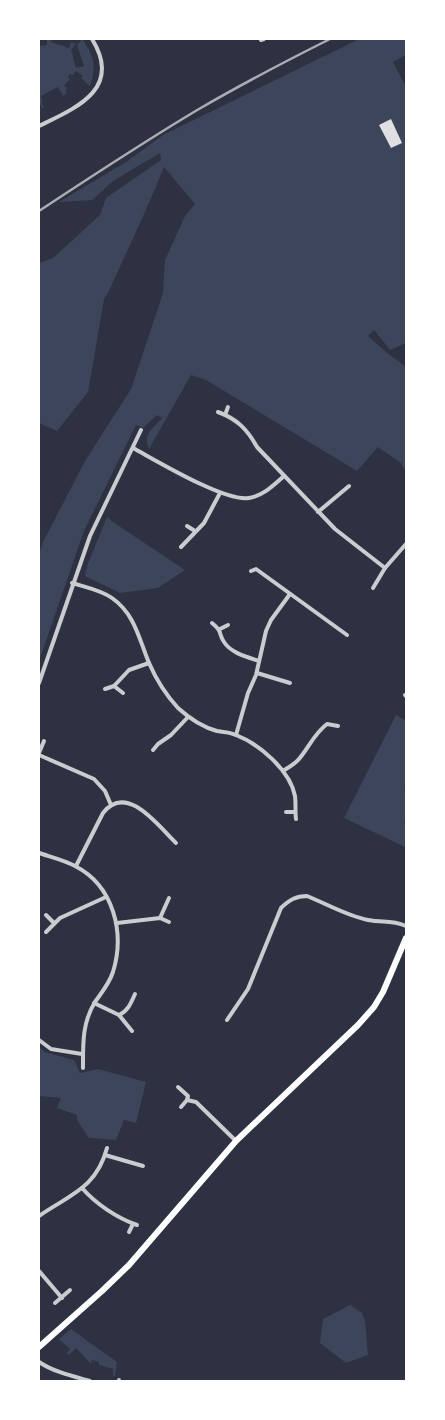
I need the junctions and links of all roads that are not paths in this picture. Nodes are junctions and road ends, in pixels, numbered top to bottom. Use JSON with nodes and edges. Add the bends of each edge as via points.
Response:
{"nodes":[{"id":1,"x":92,"y":39,"type":"edge"},
{"id":2,"x":39,"y":126,"type":"edge"},
{"id":3,"x":228,"y":406,"type":"dead end"},
{"id":4,"x":218,"y":412,"type":"dead end"},
{"id":5,"x":225,"y":414,"type":"junction"},
{"id":6,"x":141,"y":430,"type":"dead end"},
{"id":7,"x":133,"y":448,"type":"junction"},
{"id":8,"x":284,"y":476,"type":"junction"},
{"id":9,"x":349,"y":486,"type":"dead end"},
{"id":10,"x":220,"y":493,"type":"junction"},
{"id":11,"x":318,"y":512,"type":"junction"},
{"id":12,"x":187,"y":526,"type":"dead end"},
{"id":13,"x":195,"y":531,"type":"junction"},
{"id":14,"x":406,"y":544,"type":"edge"},
{"id":15,"x":182,"y":547,"type":"dead end"},
{"id":16,"x":385,"y":568,"type":"junction"},
{"id":17,"x":251,"y":571,"type":"dead end"},
{"id":18,"x":72,"y":583,"type":"junction"},
{"id":19,"x":373,"y":588,"type":"dead end"},
{"id":20,"x":290,"y":594,"type":"junction"},
{"id":21,"x":212,"y":623,"type":"dead end"},
{"id":22,"x":228,"y":625,"type":"dead end"},
{"id":23,"x":220,"y":629,"type":"junction"},
{"id":24,"x":347,"y":635,"type":"dead end"},
{"id":25,"x":259,"y":661,"type":"junction"},
{"id":26,"x":149,"y":663,"type":"junction"},
{"id":27,"x":256,"y":673,"type":"junction"},
{"id":28,"x":290,"y":683,"type":"dead end"},
{"id":29,"x":39,"y":684,"type":"edge"},
{"id":30,"x":114,"y":686,"type":"junction"},
{"id":31,"x":105,"y":689,"type":"dead end"},
{"id":32,"x":123,"y":693,"type":"dead end"},
{"id":33,"x":188,"y":717,"type":"junction"},
{"id":34,"x":326,"y":718,"type":"dead end"},
{"id":35,"x":326,"y":724,"type":"junction"},
{"id":36,"x":338,"y":726,"type":"dead end"},
{"id":37,"x":236,"y":735,"type":"junction"},
{"id":38,"x":153,"y":739,"type":"dead end"},
{"id":39,"x":44,"y":741,"type":"dead end"},
{"id":40,"x":158,"y":744,"type":"junction"},
{"id":41,"x":153,"y":750,"type":"dead end"},
{"id":42,"x":39,"y":754,"type":"edge"},
{"id":43,"x":283,"y":771,"type":"junction"},
{"id":44,"x":111,"y":805,"type":"junction"},
{"id":45,"x":286,"y":812,"type":"dead end"},
{"id":46,"x":295,"y":812,"type":"junction"},
{"id":47,"x":296,"y":819,"type":"dead end"},
{"id":48,"x":176,"y":843,"type":"dead end"},
{"id":49,"x":39,"y":853,"type":"edge"},
{"id":50,"x":76,"y":866,"type":"junction"},
{"id":51,"x":106,"y":897,"type":"junction"},
{"id":52,"x":169,"y":898,"type":"dead end"},
{"id":53,"x":46,"y":915,"type":"dead end"},
{"id":54,"x":160,"y":918,"type":"junction"},
{"id":55,"x":169,"y":922,"type":"dead end"},
{"id":56,"x":54,"y":923,"type":"junction"},
{"id":57,"x":117,"y":923,"type":"junction"},
{"id":58,"x":406,"y":926,"type":"edge"},
{"id":59,"x":46,"y":932,"type":"dead end"},
{"id":60,"x":406,"y":938,"type":"edge"},
{"id":61,"x":135,"y":994,"type":"dead end"},
{"id":62,"x":94,"y":1003,"type":"junction"},
{"id":63,"x":119,"y":1015,"type":"junction"},
{"id":64,"x":227,"y":1020,"type":"dead end"},
{"id":65,"x":132,"y":1031,"type":"dead end"},
{"id":66,"x":39,"y":1040,"type":"edge"},
{"id":67,"x":82,"y":1054,"type":"junction"},
{"id":68,"x":83,"y":1068,"type":"dead end"},
{"id":69,"x":178,"y":1087,"type":"dead end"},
{"id":70,"x":187,"y":1100,"type":"junction"},
{"id":71,"x":181,"y":1107,"type":"dead end"},
{"id":72,"x":236,"y":1141,"type":"junction"},
{"id":73,"x":107,"y":1148,"type":"dead end"},
{"id":74,"x":105,"y":1155,"type":"junction"},
{"id":75,"x":143,"y":1166,"type":"dead end"},
{"id":76,"x":82,"y":1188,"type":"junction"},
{"id":77,"x":39,"y":1216,"type":"edge"},
{"id":78,"x":129,"y":1232,"type":"dead end"},
{"id":79,"x":39,"y":1271,"type":"edge"},
{"id":80,"x":70,"y":1290,"type":"dead end"},
{"id":81,"x":62,"y":1298,"type":"junction"},
{"id":82,"x":56,"y":1303,"type":"dead end"},
{"id":83,"x":39,"y":1347,"type":"edge"},
{"id":84,"x":39,"y":1362,"type":"edge"},
{"id":85,"x":90,"y":1381,"type":"edge"}],
"edges":[{"from":1,"to":2,"type":"street","via":[[100,56],[101,81],[94,92],[72,110]]},
{"from":3,"to":5,"type":"street"},
{"from":4,"to":5,"type":"street"},
{"from":5,"to":8,"type":"street","via":[[248,431]]},
{"from":6,"to":7,"type":"street"},
{"from":7,"to":10,"type":"street"},
{"from":7,"to":18,"type":"street","via":[[100,513]]},
{"from":8,"to":10,"type":"street","via":[[260,495],[249,498],[239,499]]},
{"from":8,"to":11,"type":"street"},
{"from":9,"to":11,"type":"street"},
{"from":10,"to":13,"type":"street","via":[[204,523]]},
{"from":11,"to":16,"type":"street","via":[[335,530]]},
{"from":12,"to":13,"type":"street"},
{"from":13,"to":15,"type":"street"},
{"from":14,"to":16,"type":"street"},
{"from":16,"to":19,"type":"street"},
{"from":17,"to":20,"type":"street","via":[[256,569]]},
{"from":18,"to":26,"type":"street","via":[[112,598],[126,612],[137,630]]},
{"from":18,"to":29,"type":"street"},
{"from":20,"to":24,"type":"street"},
{"from":20,"to":25,"type":"street","via":[[271,620]]},
{"from":21,"to":23,"type":"street"},
{"from":22,"to":23,"type":"street"},
{"from":23,"to":25,"type":"street","via":[[229,648]]},
{"from":25,"to":27,"type":"street"},
{"from":26,"to":30,"type":"street","via":[[129,670]]},
{"from":26,"to":33,"type":"street","via":[[169,696]]},
{"from":27,"to":28,"type":"street"},
{"from":27,"to":37,"type":"street"},
{"from":30,"to":31,"type":"street"},
{"from":30,"to":32,"type":"street"},
{"from":33,"to":37,"type":"street","via":[[215,731]]},
{"from":33,"to":40,"type":"street"},
{"from":34,"to":35,"type":"street"},
{"from":35,"to":36,"type":"street"},
{"from":35,"to":43,"type":"street","via":[[298,760]]},
{"from":37,"to":43,"type":"street","via":[[265,752]]},
{"from":38,"to":40,"type":"street"},
{"from":39,"to":42,"type":"street"},
{"from":40,"to":41,"type":"street"},
{"from":42,"to":44,"type":"street","via":[[94,779],[105,791]]},
{"from":43,"to":46,"type":"street","via":[[294,794]]},
{"from":44,"to":48,"type":"street","via":[[122,802],[141,808]]},
{"from":44,"to":50,"type":"street","via":[[103,813]]},
{"from":45,"to":46,"type":"street"},
{"from":46,"to":47,"type":"street"},
{"from":49,"to":50,"type":"street"},
{"from":50,"to":51,"type":"street","via":[[94,880]]},
{"from":51,"to":56,"type":"street"},
{"from":51,"to":57,"type":"street"},
{"from":52,"to":54,"type":"street"},
{"from":53,"to":56,"type":"street"},
{"from":54,"to":55,"type":"street"},
{"from":54,"to":57,"type":"street"},
{"from":56,"to":59,"type":"street"},
{"from":57,"to":62,"type":"street","via":[[115,965],[107,986]]},
{"from":58,"to":64,"type":"street","via":[[360,918],[307,896],[299,896],[281,908],[248,989]]},
{"from":60,"to":72,"type":"main road","via":[[374,1007]]},
{"from":61,"to":63,"type":"street","via":[[130,1006]]},
{"from":62,"to":63,"type":"street"},
{"from":62,"to":67,"type":"street","via":[[86,1020]]},
{"from":63,"to":65,"type":"street"},
{"from":66,"to":67,"type":"street","via":[[51,1049]]},
{"from":67,"to":68,"type":"street"},
{"from":69,"to":70,"type":"street","via":[[188,1096]]},
{"from":70,"to":71,"type":"street"},
{"from":70,"to":72,"type":"street","via":[[196,1102]]},
{"from":72,"to":83,"type":"main road","via":[[129,1266]]},
{"from":73,"to":74,"type":"street"},
{"from":74,"to":75,"type":"street"},
{"from":74,"to":76,"type":"street","via":[[93,1177]]},
{"from":76,"to":77,"type":"street"},
{"from":76,"to":78,"type":"street","via":[[90,1198],[135,1224]]},
{"from":79,"to":81,"type":"street"},
{"from":80,"to":81,"type":"street"},
{"from":81,"to":82,"type":"street"},
{"from":84,"to":85,"type":"street"}]}
